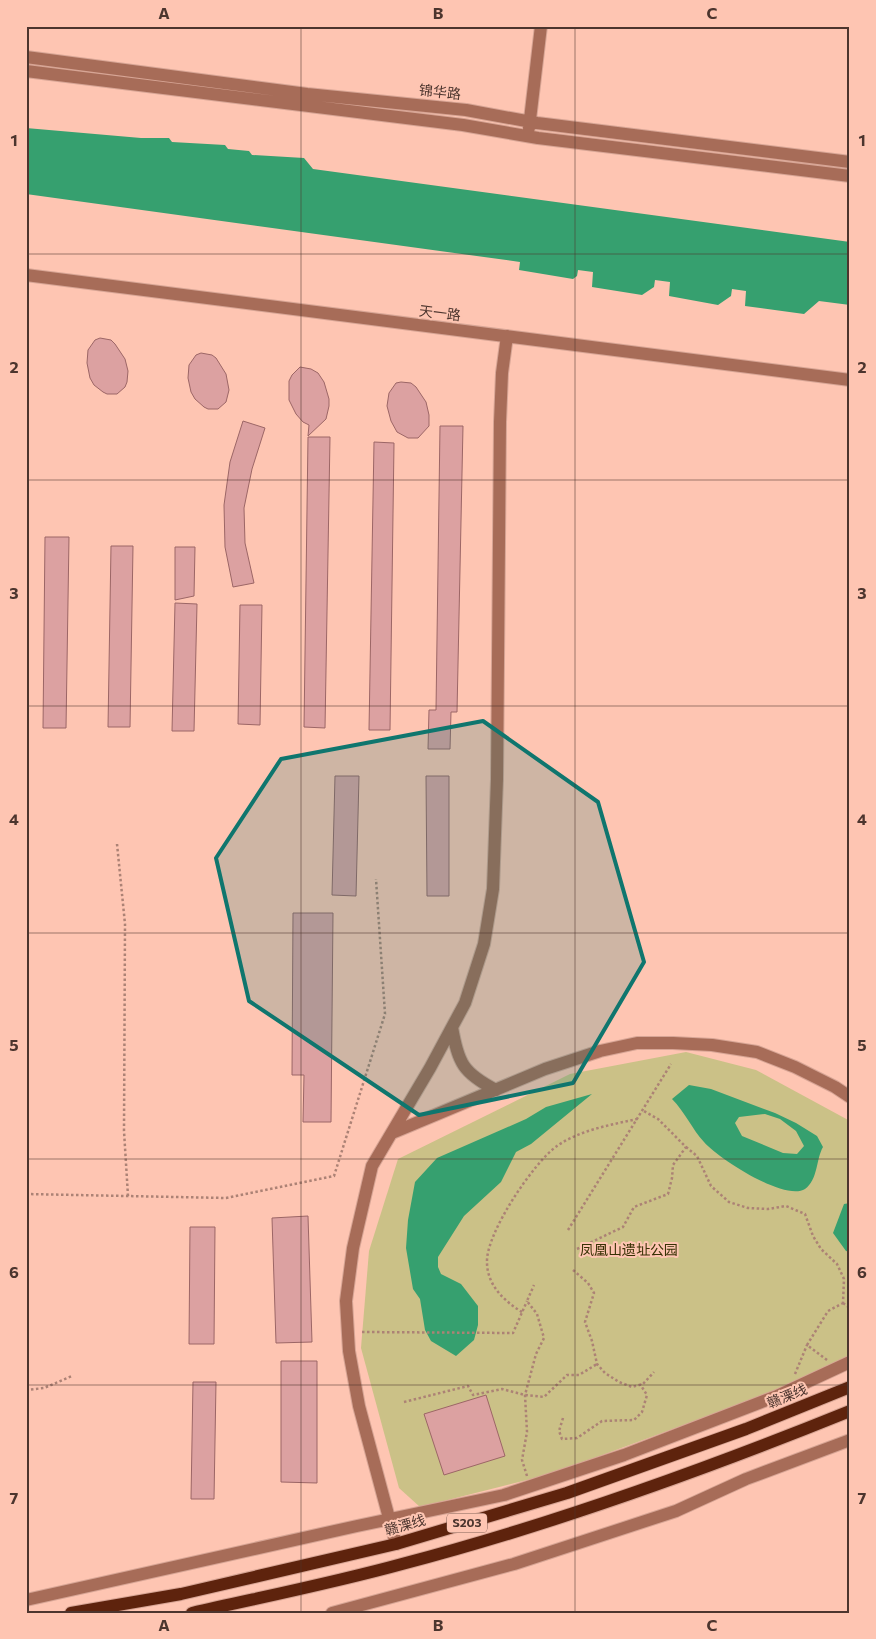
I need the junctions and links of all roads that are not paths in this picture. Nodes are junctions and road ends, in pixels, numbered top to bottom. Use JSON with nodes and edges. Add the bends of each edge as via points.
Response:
{"nodes":[{"id":1,"x":541,"y":26,"type":"edge"},
{"id":2,"x":26,"y":57,"type":"edge"},
{"id":3,"x":26,"y":71,"type":"edge"},
{"id":4,"x":530,"y":121,"type":"junction"},
{"id":5,"x":528,"y":136,"type":"junction"},
{"id":6,"x":850,"y":162,"type":"edge"},
{"id":7,"x":850,"y":176,"type":"edge"},
{"id":8,"x":26,"y":275,"type":"edge"},
{"id":9,"x":507,"y":336,"type":"junction"},
{"id":10,"x":850,"y":380,"type":"edge"},
{"id":11,"x":452,"y":1027,"type":"junction"},
{"id":12,"x":496,"y":1090,"type":"junction"},
{"id":13,"x":850,"y":1097,"type":"edge"},
{"id":14,"x":392,"y":1133,"type":"junction"},
{"id":15,"x":850,"y":1362,"type":"edge"},
{"id":16,"x":850,"y":1387,"type":"edge"},
{"id":17,"x":850,"y":1410,"type":"edge"},
{"id":18,"x":850,"y":1440,"type":"edge"},
{"id":19,"x":389,"y":1519,"type":"junction"},
{"id":20,"x":396,"y":1544,"type":"junction"},
{"id":21,"x":26,"y":1600,"type":"edge"},
{"id":22,"x":71,"y":1613,"type":"edge"},
{"id":23,"x":192,"y":1613,"type":"edge"},
{"id":24,"x":332,"y":1613,"type":"edge"}],
"edges":[{"from":1,"to":4,"type":"street"},
{"from":2,"to":4,"type":"street","name":"锦华路","via":[[307,94],[466,110]]},
{"from":3,"to":5,"type":"street","via":[[464,125]]},
{"from":4,"to":5,"type":"street"},
{"from":4,"to":6,"type":"street","name":"锦华路"},
{"from":5,"to":7,"type":"street"},
{"from":8,"to":9,"type":"street","name":"天一路"},
{"from":9,"to":10,"type":"street","name":"天一路"},
{"from":9,"to":11,"type":"street","via":[[500,422],[493,889],[484,944],[465,1003]]},
{"from":11,"to":12,"type":"street","via":[[456,1054],[466,1069]]},
{"from":11,"to":14,"type":"street"},
{"from":12,"to":13,"type":"street","via":[[600,1051],[637,1043],[673,1043],[757,1052],[796,1067]]},
{"from":12,"to":14,"type":"street"},
{"from":14,"to":19,"type":"street","via":[[372,1166],[353,1248],[346,1301],[349,1351],[359,1406]]},
{"from":15,"to":19,"type":"street","via":[[787,1392],[624,1455],[504,1494]]},
{"from":16,"to":20,"type":"main road","name":"赣溧线","number":"S203","via":[[746,1429],[567,1493]]},
{"from":17,"to":23,"type":"main road","number":"S203","via":[[754,1450],[574,1514],[402,1564]]},
{"from":18,"to":24,"type":"street","via":[[746,1478],[676,1510],[514,1564]]},
{"from":19,"to":20,"type":"street"},
{"from":19,"to":21,"type":"street"},
{"from":20,"to":22,"type":"main road","name":"赣溧线","number":"S203","via":[[181,1594]]}]}
